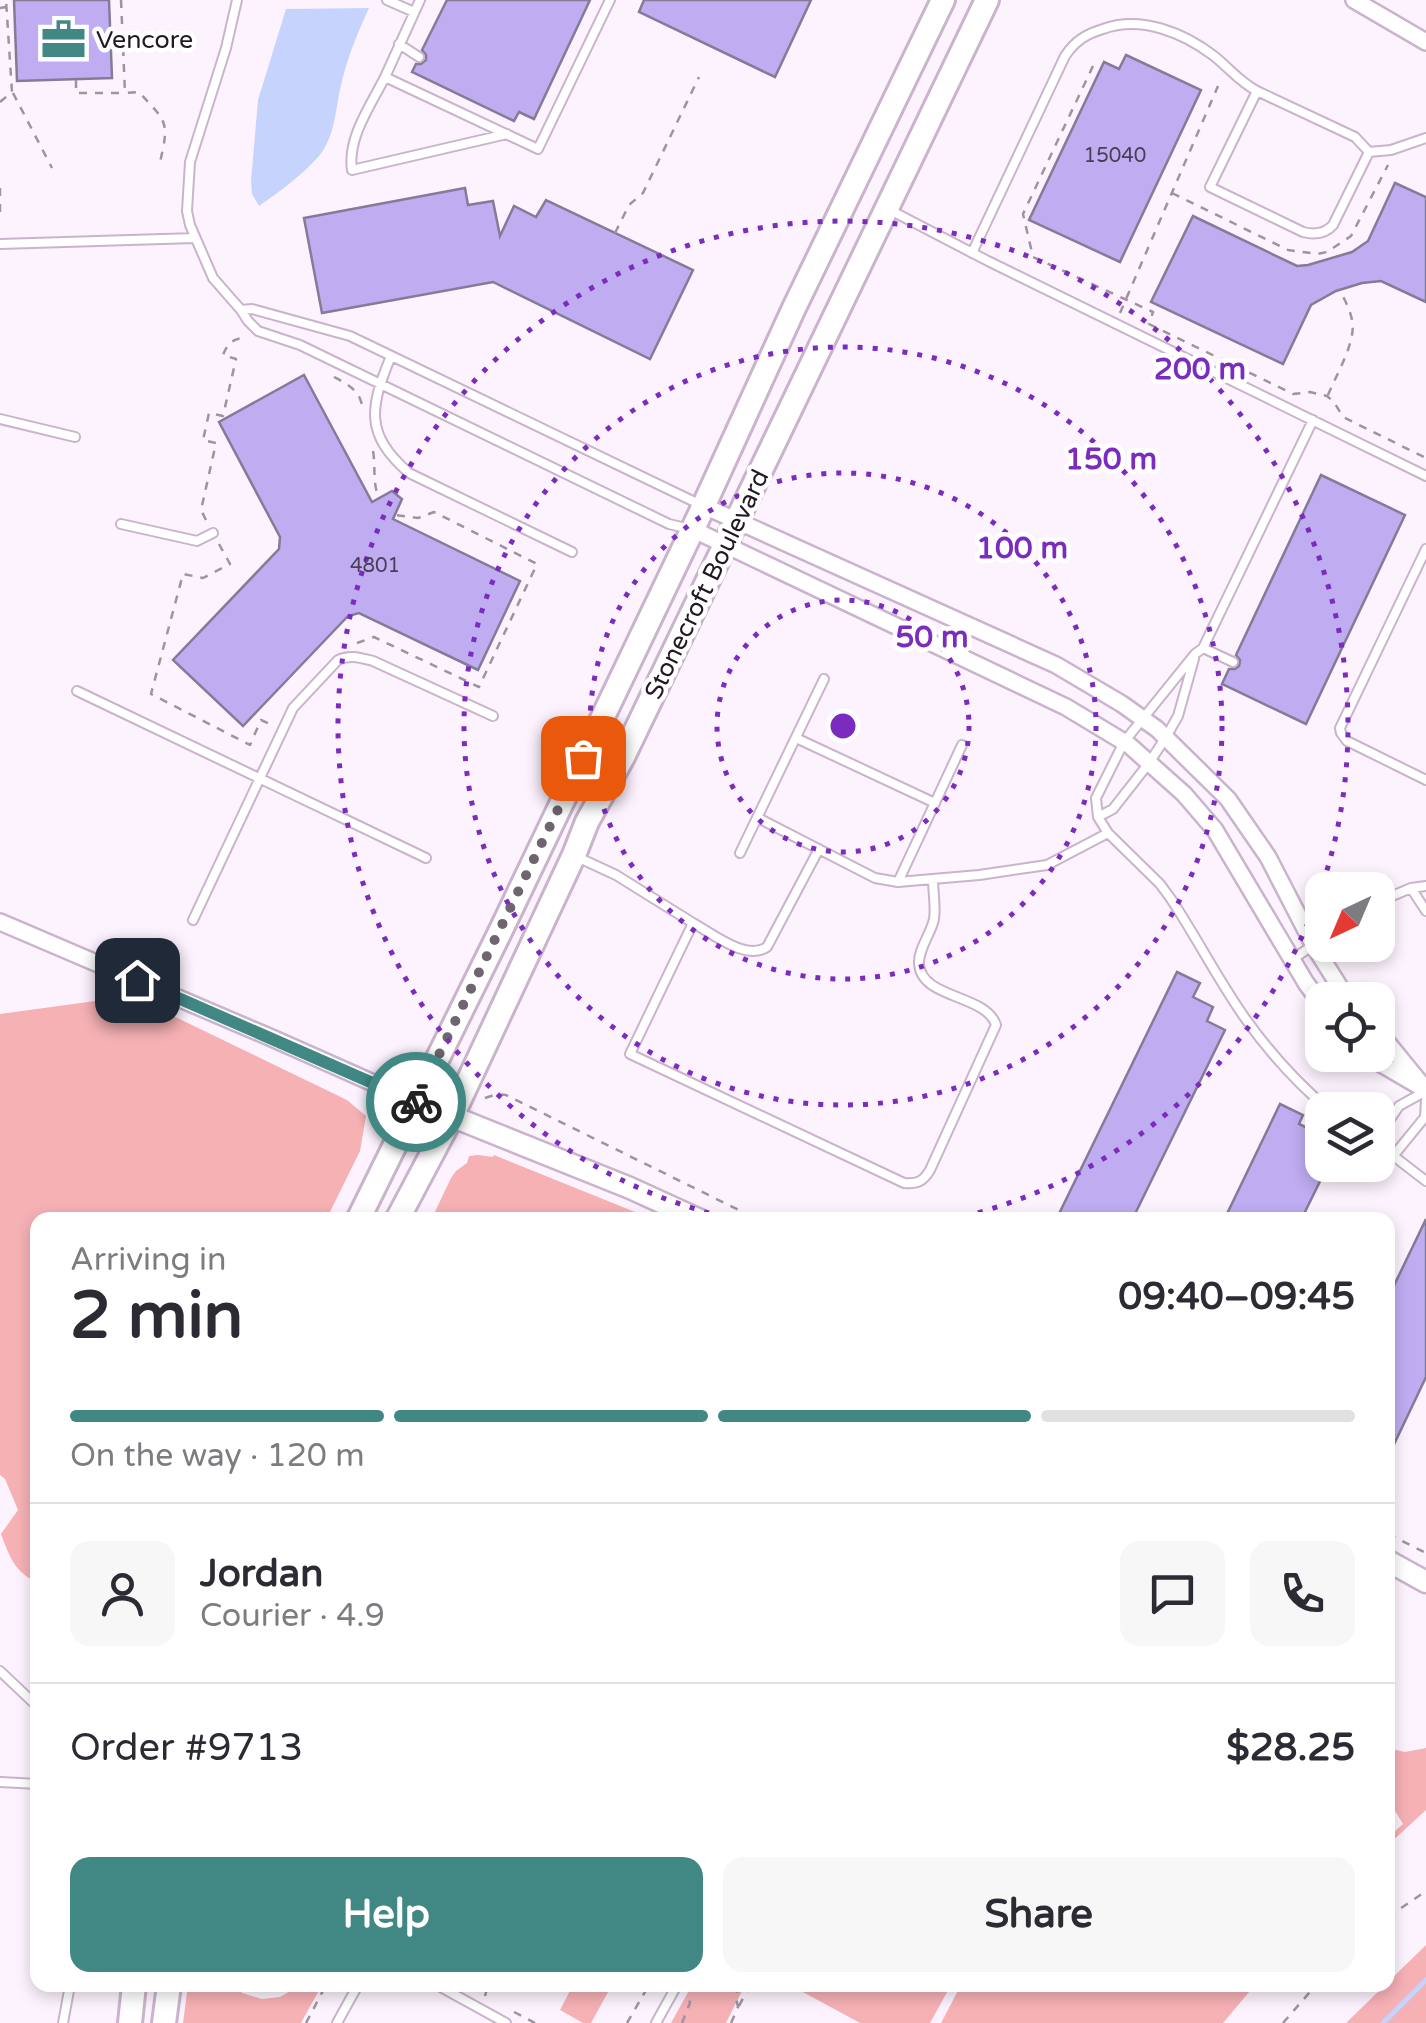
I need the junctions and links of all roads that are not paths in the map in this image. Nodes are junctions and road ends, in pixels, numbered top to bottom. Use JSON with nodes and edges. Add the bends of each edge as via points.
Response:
{"nodes":[{"id":1,"x":236,"y":0,"type":"edge"},
{"id":2,"x":387,"y":0,"type":"edge"},
{"id":3,"x":420,"y":0,"type":"edge"},
{"id":4,"x":610,"y":0,"type":"edge"},
{"id":5,"x":935,"y":0,"type":"edge"},
{"id":6,"x":942,"y":0,"type":"edge"},
{"id":7,"x":987,"y":0,"type":"edge"},
{"id":8,"x":995,"y":0,"type":"edge"},
{"id":9,"x":1354,"y":0,"type":"edge"},
{"id":10,"x":414,"y":12,"type":"junction"},
{"id":11,"x":1426,"y":42,"type":"edge"},
{"id":12,"x":399,"y":44,"type":"junction"},
{"id":13,"x":922,"y":45,"type":"junction"},
{"id":14,"x":419,"y":57,"type":"dead end"},
{"id":15,"x":956,"y":64,"type":"junction"},
{"id":16,"x":384,"y":77,"type":"junction"},
{"id":17,"x":1257,"y":91,"type":"junction"},
{"id":18,"x":507,"y":134,"type":"junction"},
{"id":19,"x":1426,"y":138,"type":"edge"},
{"id":20,"x":1369,"y":152,"type":"junction"},
{"id":21,"x":888,"y":208,"type":"junction"},
{"id":22,"x":194,"y":238,"type":"junction"},
{"id":23,"x":0,"y":244,"type":"edge"},
{"id":24,"x":972,"y":252,"type":"junction"},
{"id":25,"x":241,"y":310,"type":"junction"},
{"id":26,"x":390,"y":356,"type":"junction"},
{"id":27,"x":379,"y":384,"type":"junction"},
{"id":28,"x":0,"y":419,"type":"edge"},
{"id":29,"x":1313,"y":420,"type":"junction"},
{"id":30,"x":75,"y":437,"type":"dead end"},
{"id":31,"x":1426,"y":476,"type":"edge"},
{"id":32,"x":704,"y":506,"type":"junction"},
{"id":33,"x":737,"y":520,"type":"junction"},
{"id":34,"x":121,"y":524,"type":"dead end"},
{"id":35,"x":692,"y":529,"type":"junction"},
{"id":36,"x":213,"y":533,"type":"road end"},
{"id":37,"x":726,"y":544,"type":"junction"},
{"id":38,"x":1426,"y":549,"type":"edge"},
{"id":39,"x":572,"y":552,"type":"dead end"},
{"id":40,"x":1199,"y":651,"type":"junction"},
{"id":41,"x":1233,"y":662,"type":"dead end"},
{"id":42,"x":824,"y":679,"type":"dead end"},
{"id":43,"x":77,"y":690,"type":"dead end"},
{"id":44,"x":494,"y":716,"type":"dead end"},
{"id":45,"x":1142,"y":718,"type":"junction"},
{"id":46,"x":1166,"y":737,"type":"junction"},
{"id":47,"x":796,"y":738,"type":"junction"},
{"id":48,"x":1124,"y":742,"type":"junction"},
{"id":49,"x":962,"y":746,"type":"dead end"},
{"id":50,"x":1149,"y":764,"type":"junction"},
{"id":51,"x":261,"y":778,"type":"junction"},
{"id":52,"x":1426,"y":780,"type":"edge"},
{"id":53,"x":935,"y":803,"type":"junction"},
{"id":54,"x":1098,"y":817,"type":"junction"},
{"id":55,"x":758,"y":818,"type":"junction"},
{"id":56,"x":1108,"y":833,"type":"junction"},
{"id":57,"x":819,"y":850,"type":"junction"},
{"id":58,"x":740,"y":853,"type":"dead end"},
{"id":59,"x":574,"y":855,"type":"junction"},
{"id":60,"x":426,"y":858,"type":"dead end"},
{"id":61,"x":933,"y":879,"type":"junction"},
{"id":62,"x":898,"y":882,"type":"junction"},
{"id":63,"x":1426,"y":886,"type":"edge"},
{"id":64,"x":1411,"y":888,"type":"junction"},
{"id":65,"x":1395,"y":895,"type":"edge"},
{"id":66,"x":1426,"y":911,"type":"edge"},
{"id":67,"x":193,"y":920,"type":"dead end"},
{"id":68,"x":1305,"y":920,"type":"edge"},
{"id":69,"x":0,"y":922,"type":"edge"},
{"id":70,"x":692,"y":923,"type":"junction"},
{"id":71,"x":1305,"y":951,"type":"edge"},
{"id":72,"x":1292,"y":959,"type":"junction"},
{"id":73,"x":1307,"y":982,"type":"edge"},
{"id":74,"x":1395,"y":1051,"type":"edge"},
{"id":75,"x":1395,"y":1072,"type":"edge"},
{"id":76,"x":1426,"y":1090,"type":"edge"},
{"id":77,"x":1308,"y":1092,"type":"edge"},
{"id":78,"x":1426,"y":1100,"type":"edge"},
{"id":79,"x":416,"y":1102,"type":"junction"},
{"id":80,"x":1395,"y":1111,"type":"edge"},
{"id":81,"x":452,"y":1116,"type":"junction"},
{"id":82,"x":1395,"y":1154,"type":"edge"},
{"id":83,"x":1395,"y":1156,"type":"edge"},
{"id":84,"x":1426,"y":1181,"type":"edge"},
{"id":85,"x":362,"y":1212,"type":"edge"},
{"id":86,"x":402,"y":1212,"type":"edge"},
{"id":87,"x":682,"y":1212,"type":"edge"},
{"id":88,"x":1395,"y":1566,"type":"edge"},
{"id":89,"x":1426,"y":1582,"type":"edge"},
{"id":90,"x":0,"y":1671,"type":"edge"},
{"id":91,"x":30,"y":1699,"type":"edge"},
{"id":92,"x":0,"y":1782,"type":"edge"},
{"id":93,"x":30,"y":1784,"type":"edge"},
{"id":94,"x":69,"y":1992,"type":"edge"},
{"id":95,"x":133,"y":1992,"type":"edge"},
{"id":96,"x":168,"y":1992,"type":"edge"},
{"id":97,"x":354,"y":1992,"type":"edge"},
{"id":98,"x":450,"y":1992,"type":"edge"},
{"id":99,"x":461,"y":1992,"type":"edge"},
{"id":100,"x":673,"y":1992,"type":"edge"},
{"id":101,"x":460,"y":1997,"type":"junction"},
{"id":102,"x":63,"y":2023,"type":"edge"},
{"id":103,"x":130,"y":2023,"type":"edge"},
{"id":104,"x":164,"y":2023,"type":"edge"},
{"id":105,"x":337,"y":2023,"type":"edge"},
{"id":106,"x":506,"y":2023,"type":"edge"},
{"id":107,"x":656,"y":2023,"type":"edge"}],
"edges":[{"from":1,"to":22,"type":"lane","via":[[190,162]]},
{"from":2,"to":10,"type":"lane"},
{"from":3,"to":10,"type":"lane"},
{"from":4,"to":18,"type":"lane","via":[[538,148]]},
{"from":5,"to":13,"type":"main road"},
{"from":6,"to":13,"type":"main road","name":"Stonecroft Boulevard"},
{"from":7,"to":15,"type":"main road","name":"Stonecroft Boulevard"},
{"from":8,"to":15,"type":"main road"},
{"from":9,"to":11,"type":"street"},
{"from":10,"to":12,"type":"lane"},
{"from":12,"to":14,"type":"lane"},
{"from":12,"to":16,"type":"lane"},
{"from":13,"to":32,"type":"main road","name":"Stonecroft Boulevard"},
{"from":15,"to":21,"type":"main road","name":"Stonecroft Boulevard"},
{"from":16,"to":18,"type":"lane"},
{"from":16,"to":18,"type":"lane","via":[[355,138],[352,170]]},
{"from":17,"to":20,"type":"lane","via":[[1355,137]]},
{"from":17,"to":20,"type":"lane","via":[[1210,187],[1320,234],[1333,226]]},
{"from":17,"to":24,"type":"lane","via":[[1187,38],[1152,26],[1108,26],[1081,38],[1066,56]]},
{"from":19,"to":20,"type":"lane"},
{"from":21,"to":24,"type":"lane"},
{"from":21,"to":33,"type":"main road","name":"Stonecroft Boulevard"},
{"from":22,"to":23,"type":"lane"},
{"from":22,"to":25,"type":"lane","via":[[213,278]]},
{"from":24,"to":29,"type":"lane"},
{"from":25,"to":26,"type":"lane","via":[[350,336]]},
{"from":25,"to":27,"type":"lane","via":[[258,331]]},
{"from":26,"to":27,"type":"lane"},
{"from":26,"to":32,"type":"lane"},
{"from":27,"to":35,"type":"lane","via":[[669,524]]},
{"from":27,"to":39,"type":"lane","via":[[375,425],[409,474]]},
{"from":28,"to":30,"type":"lane"},
{"from":29,"to":31,"type":"lane"},
{"from":29,"to":40,"type":"lane"},
{"from":32,"to":33,"type":"street"},
{"from":32,"to":35,"type":"main road","name":"Stonecroft Boulevard"},
{"from":33,"to":37,"type":"main road","name":"Stonecroft Boulevard"},
{"from":33,"to":45,"type":"street","via":[[1056,665]]},
{"from":34,"to":36,"type":"lane","via":[[197,541]]},
{"from":35,"to":37,"type":"street"},
{"from":35,"to":79,"type":"main road","name":"Stonecroft Boulevard"},
{"from":37,"to":48,"type":"street","via":[[1066,707]]},
{"from":37,"to":59,"type":"main road","name":"Stonecroft Boulevard"},
{"from":38,"to":52,"type":"lane","via":[[1340,728],[1347,741]]},
{"from":40,"to":41,"type":"lane"},
{"from":40,"to":45,"type":"lane"},
{"from":40,"to":46,"type":"lane"},
{"from":42,"to":47,"type":"lane"},
{"from":43,"to":51,"type":"lane"},
{"from":44,"to":51,"type":"lane","via":[[345,656],[293,708]]},
{"from":45,"to":46,"type":"street"},
{"from":45,"to":48,"type":"lane"},
{"from":46,"to":50,"type":"lane"},
{"from":46,"to":68,"type":"street","via":[[1228,799]]},
{"from":47,"to":53,"type":"lane"},
{"from":47,"to":55,"type":"lane"},
{"from":48,"to":50,"type":"street"},
{"from":48,"to":54,"type":"lane","via":[[1096,798]]},
{"from":49,"to":53,"type":"lane"},
{"from":50,"to":54,"type":"lane","via":[[1113,809]]},
{"from":50,"to":72,"type":"street","via":[[1214,830]]},
{"from":51,"to":60,"type":"lane"},
{"from":51,"to":67,"type":"lane"},
{"from":53,"to":62,"type":"lane"},
{"from":54,"to":56,"type":"lane"},
{"from":55,"to":57,"type":"lane"},
{"from":55,"to":58,"type":"lane"},
{"from":56,"to":61,"type":"lane","via":[[1048,865]]},
{"from":56,"to":77,"type":"lane","via":[[1172,899],[1244,1018]]},
{"from":57,"to":62,"type":"lane"},
{"from":57,"to":70,"type":"lane","via":[[760,952],[746,952]]},
{"from":59,"to":70,"type":"lane"},
{"from":59,"to":81,"type":"main road","name":"Stonecroft Boulevard"},
{"from":61,"to":62,"type":"lane"},
{"from":61,"to":70,"type":"lane","via":[[934,919],[918,958],[922,976],[989,1012],[996,1025],[930,1170],[916,1184],[630,1054]]},
{"from":63,"to":64,"type":"lane"},
{"from":64,"to":65,"type":"lane"},
{"from":64,"to":66,"type":"lane"},
{"from":69,"to":79,"type":"street"},
{"from":71,"to":72,"type":"lane"},
{"from":72,"to":73,"type":"street"},
{"from":74,"to":76,"type":"street"},
{"from":75,"to":76,"type":"street"},
{"from":76,"to":80,"type":"lane"},
{"from":78,"to":82,"type":"lane","via":[[1425,1117]]},
{"from":79,"to":81,"type":"street"},
{"from":79,"to":85,"type":"main road","name":"Stonecroft Boulevard"},
{"from":81,"to":86,"type":"main road","name":"Stonecroft Boulevard"},
{"from":81,"to":87,"type":"street"},
{"from":83,"to":84,"type":"lane"},
{"from":88,"to":89,"type":"street"},
{"from":90,"to":91,"type":"lane"},
{"from":92,"to":93,"type":"lane"},
{"from":94,"to":102,"type":"lane"},
{"from":95,"to":103,"type":"main road"},
{"from":96,"to":104,"type":"main road"},
{"from":97,"to":105,"type":"lane"},
{"from":98,"to":101,"type":"lane"},
{"from":99,"to":101,"type":"lane"},
{"from":100,"to":107,"type":"lane"},
{"from":101,"to":106,"type":"lane"}]}
